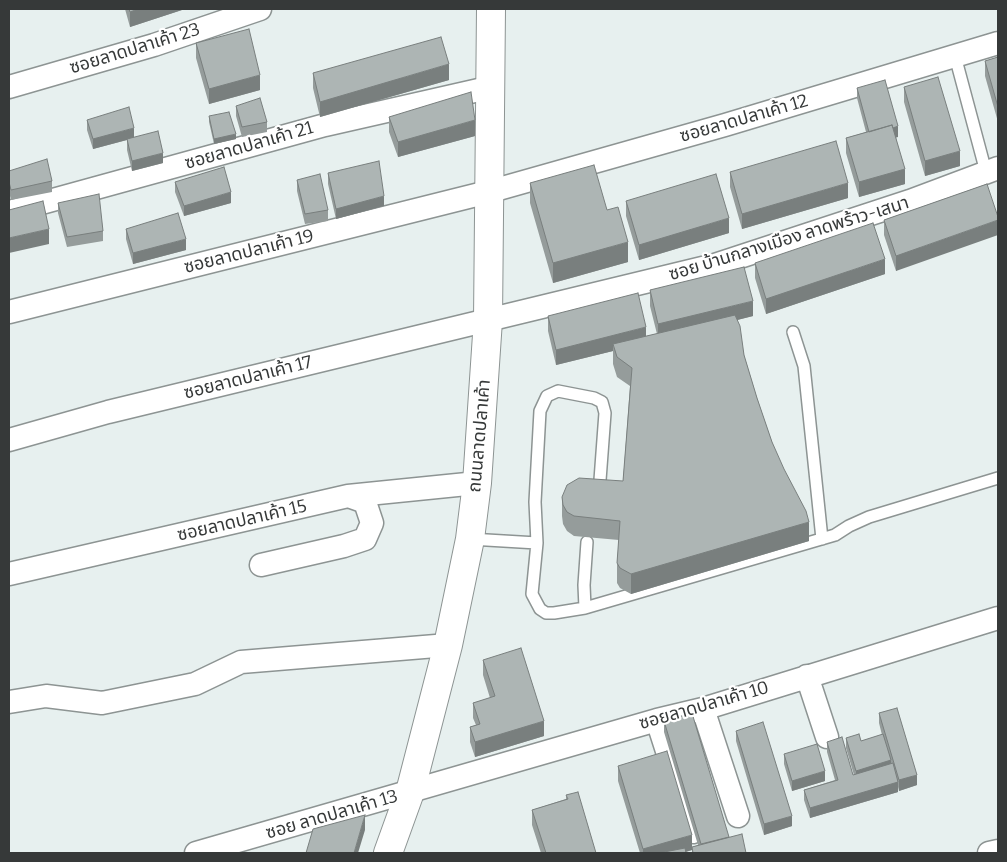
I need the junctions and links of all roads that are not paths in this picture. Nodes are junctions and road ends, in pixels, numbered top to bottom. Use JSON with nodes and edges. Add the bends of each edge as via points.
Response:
{"nodes":[{"id":1,"x":260,"y":9,"type":"edge"},
{"id":2,"x":491,"y":9,"type":"edge"},
{"id":3,"x":998,"y":43,"type":"edge"},
{"id":4,"x":955,"y":56,"type":"junction"},
{"id":5,"x":9,"y":87,"type":"edge"},
{"id":6,"x":492,"y":87,"type":"junction"},
{"id":7,"x":992,"y":170,"type":"edge"},
{"id":8,"x":488,"y":192,"type":"junction"},
{"id":9,"x":9,"y":212,"type":"edge"},
{"id":10,"x":9,"y":312,"type":"edge"},
{"id":11,"x":488,"y":320,"type":"junction"},
{"id":12,"x":793,"y":332,"type":"dead end"},
{"id":13,"x":9,"y":440,"type":"edge"},
{"id":14,"x":998,"y":478,"type":"edge"},
{"id":15,"x":600,"y":480,"type":"edge"},
{"id":16,"x":477,"y":483,"type":"junction"},
{"id":17,"x":348,"y":496,"type":"junction"},
{"id":18,"x":470,"y":539,"type":"junction"},
{"id":19,"x":822,"y":539,"type":"junction"},
{"id":20,"x":587,"y":542,"type":"dead end"},
{"id":21,"x":537,"y":543,"type":"junction"},
{"id":22,"x":261,"y":566,"type":"dead end"},
{"id":23,"x":9,"y":574,"type":"edge"},
{"id":24,"x":585,"y":608,"type":"junction"},
{"id":25,"x":998,"y":618,"type":"edge"},
{"id":26,"x":448,"y":645,"type":"junction"},
{"id":27,"x":807,"y":676,"type":"junction"},
{"id":28,"x":9,"y":702,"type":"edge"},
{"id":29,"x":703,"y":709,"type":"junction"},
{"id":30,"x":657,"y":720,"type":"junction"},
{"id":31,"x":827,"y":737,"type":"dead end"},
{"id":32,"x":410,"y":792,"type":"junction"},
{"id":33,"x":738,"y":816,"type":"dead end"},
{"id":34,"x":693,"y":832,"type":"edge"},
{"id":35,"x":998,"y":851,"type":"edge"},
{"id":36,"x":196,"y":853,"type":"edge"},
{"id":37,"x":388,"y":853,"type":"edge"},
{"id":38,"x":989,"y":853,"type":"edge"}],
"edges":[{"from":1,"to":5,"type":"street","name":"ซอยลาดปลาเค้า 23","via":[[154,45]]},
{"from":2,"to":6,"type":"main road","name":"ถนนลาดปลาเค้า"},
{"from":3,"to":4,"type":"street","name":"ซอยลาดปลาเค้า 12"},
{"from":4,"to":7,"type":"lane"},
{"from":4,"to":8,"type":"street","name":"ซอยลาดปลาเค้า 12"},
{"from":6,"to":8,"type":"main road","name":"ถนนลาดปลาเค้า"},
{"from":6,"to":9,"type":"street","name":"ซอยลาดปลาเค้า 21","via":[[326,125]]},
{"from":7,"to":11,"type":"street","name":"ซอย บ้านกลางเมือง ลาดพร้าว-เสนา","via":[[715,266]]},
{"from":8,"to":10,"type":"street","name":"ซอยลาดปลาเค้า 19"},
{"from":8,"to":11,"type":"main road","name":"ถนนลาดปลาเค้า"},
{"from":11,"to":13,"type":"street","name":"ซอยลาดปลาเค้า 17","via":[[108,412]]},
{"from":11,"to":16,"type":"main road","name":"ถนนลาดปลาเค้า"},
{"from":12,"to":19,"type":"lane","via":[[804,366]]},
{"from":14,"to":19,"type":"lane","via":[[878,514]]},
{"from":15,"to":21,"type":"lane","via":[[605,413],[602,402],[558,391],[547,396],[540,411],[535,502]]},
{"from":16,"to":17,"type":"street","name":"ซอยลาดปลาเค้า 15"},
{"from":16,"to":18,"type":"main road","name":"ถนนลาดปลาเค้า"},
{"from":17,"to":22,"type":"street","via":[[366,502],[372,523],[366,539]]},
{"from":17,"to":23,"type":"street","name":"ซอยลาดปลาเค้า 15"},
{"from":18,"to":21,"type":"lane"},
{"from":18,"to":26,"type":"main road","name":"ถนนลาดปลาเค้า"},
{"from":19,"to":24,"type":"lane"},
{"from":20,"to":24,"type":"lane"},
{"from":21,"to":24,"type":"lane","via":[[532,594],[540,610],[554,614]]},
{"from":25,"to":27,"type":"street","name":"ซอยลาดปลาเค้า 10"},
{"from":26,"to":28,"type":"street","via":[[241,662],[195,684],[102,703],[46,696]]},
{"from":26,"to":32,"type":"main road","name":"ถนนลาดปลาเค้า"},
{"from":27,"to":29,"type":"street","name":"ซอยลาดปลาเค้า 10"},
{"from":27,"to":31,"type":"street"},
{"from":29,"to":30,"type":"street","name":"ซอยลาดปลาเค้า 10"},
{"from":29,"to":33,"type":"street"},
{"from":30,"to":32,"type":"street","name":"ซอยลาดปลาเค้า 10"},
{"from":30,"to":34,"type":"street"},
{"from":32,"to":36,"type":"street","name":"ซอย ลาดปลาเค้า 13"},
{"from":32,"to":37,"type":"main road","name":"ถนนลาดปลาเค้า"},
{"from":35,"to":38,"type":"street"}]}
